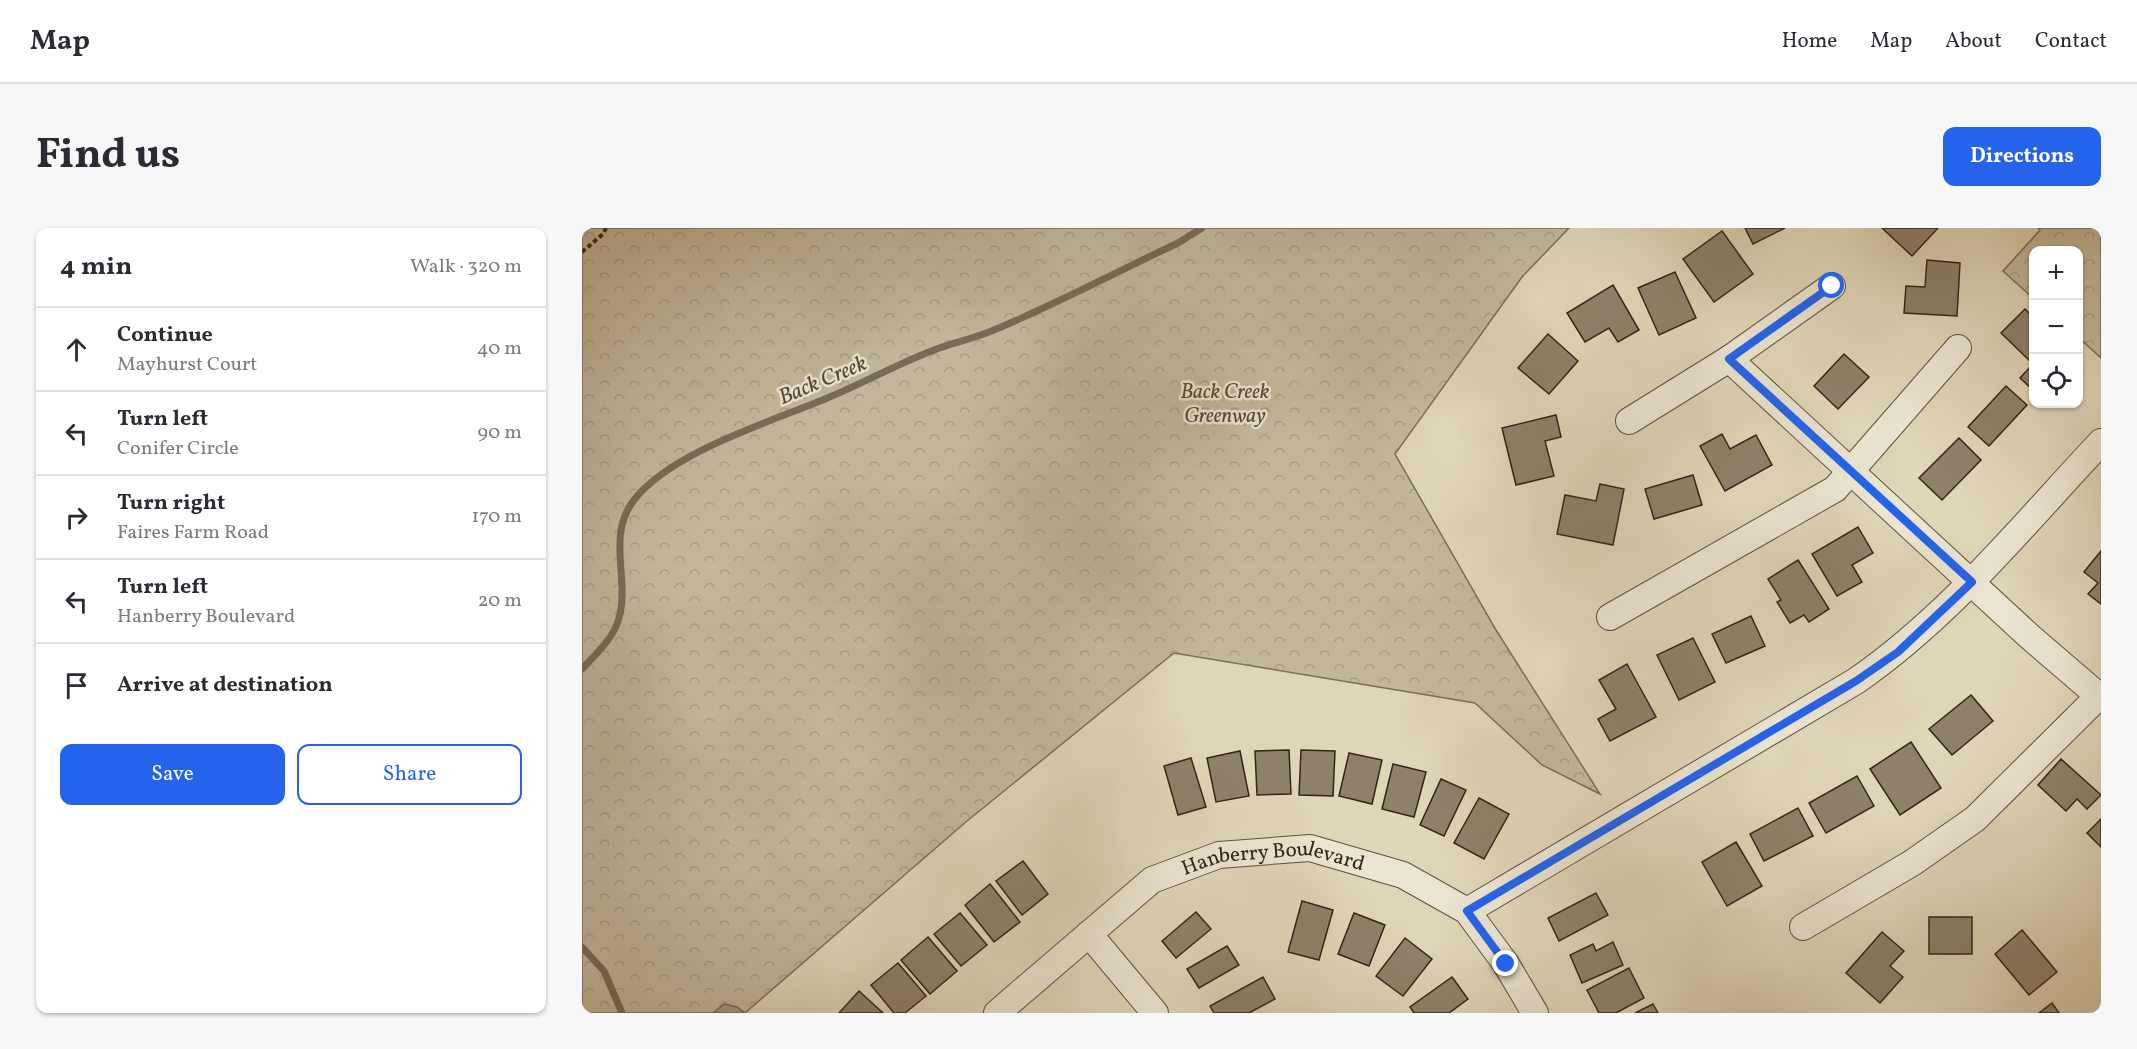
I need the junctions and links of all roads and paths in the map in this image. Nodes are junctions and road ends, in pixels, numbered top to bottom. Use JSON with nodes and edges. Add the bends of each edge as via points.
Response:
{"nodes":[{"id":1,"x":606,"y":228,"type":"edge"},
{"id":2,"x":582,"y":252,"type":"edge"},
{"id":3,"x":1832,"y":286,"type":"dead end"},
{"id":4,"x":1958,"y":348,"type":"dead end"},
{"id":5,"x":1729,"y":359,"type":"junction"},
{"id":6,"x":1629,"y":421,"type":"dead end"},
{"id":7,"x":2101,"y":442,"type":"edge"},
{"id":8,"x":1851,"y":471,"type":"junction"},
{"id":9,"x":1972,"y":582,"type":"junction"},
{"id":10,"x":1611,"y":617,"type":"dead end"},
{"id":11,"x":2100,"y":697,"type":"edge"},
{"id":12,"x":1467,"y":911,"type":"junction"},
{"id":13,"x":1803,"y":927,"type":"dead end"},
{"id":14,"x":1089,"y":934,"type":"junction"},
{"id":15,"x":1001,"y":1012,"type":"edge"},
{"id":16,"x":1155,"y":1013,"type":"edge"},
{"id":17,"x":1534,"y":1013,"type":"edge"}],
"edges":[{"from":1,"to":2,"type":"path"},
{"from":3,"to":5,"type":"street"},
{"from":4,"to":8,"type":"street"},
{"from":5,"to":6,"type":"street"},
{"from":5,"to":8,"type":"street"},
{"from":7,"to":9,"type":"street"},
{"from":8,"to":9,"type":"street"},
{"from":8,"to":10,"type":"street","via":[[1834,489]]},
{"from":9,"to":11,"type":"street"},
{"from":9,"to":12,"type":"street","via":[[1898,652],[1856,681]]},
{"from":11,"to":13,"type":"street","via":[[1976,819],[1912,863]]},
{"from":12,"to":14,"type":"street","name":"Hanberry Boulevard","via":[[1403,875],[1310,848],[1219,855],[1152,880]]},
{"from":12,"to":17,"type":"street","name":"Hanberry Boulevard","via":[[1506,964]]},
{"from":14,"to":15,"type":"street","name":"Hanberry Boulevard"},
{"from":14,"to":16,"type":"street"}]}
